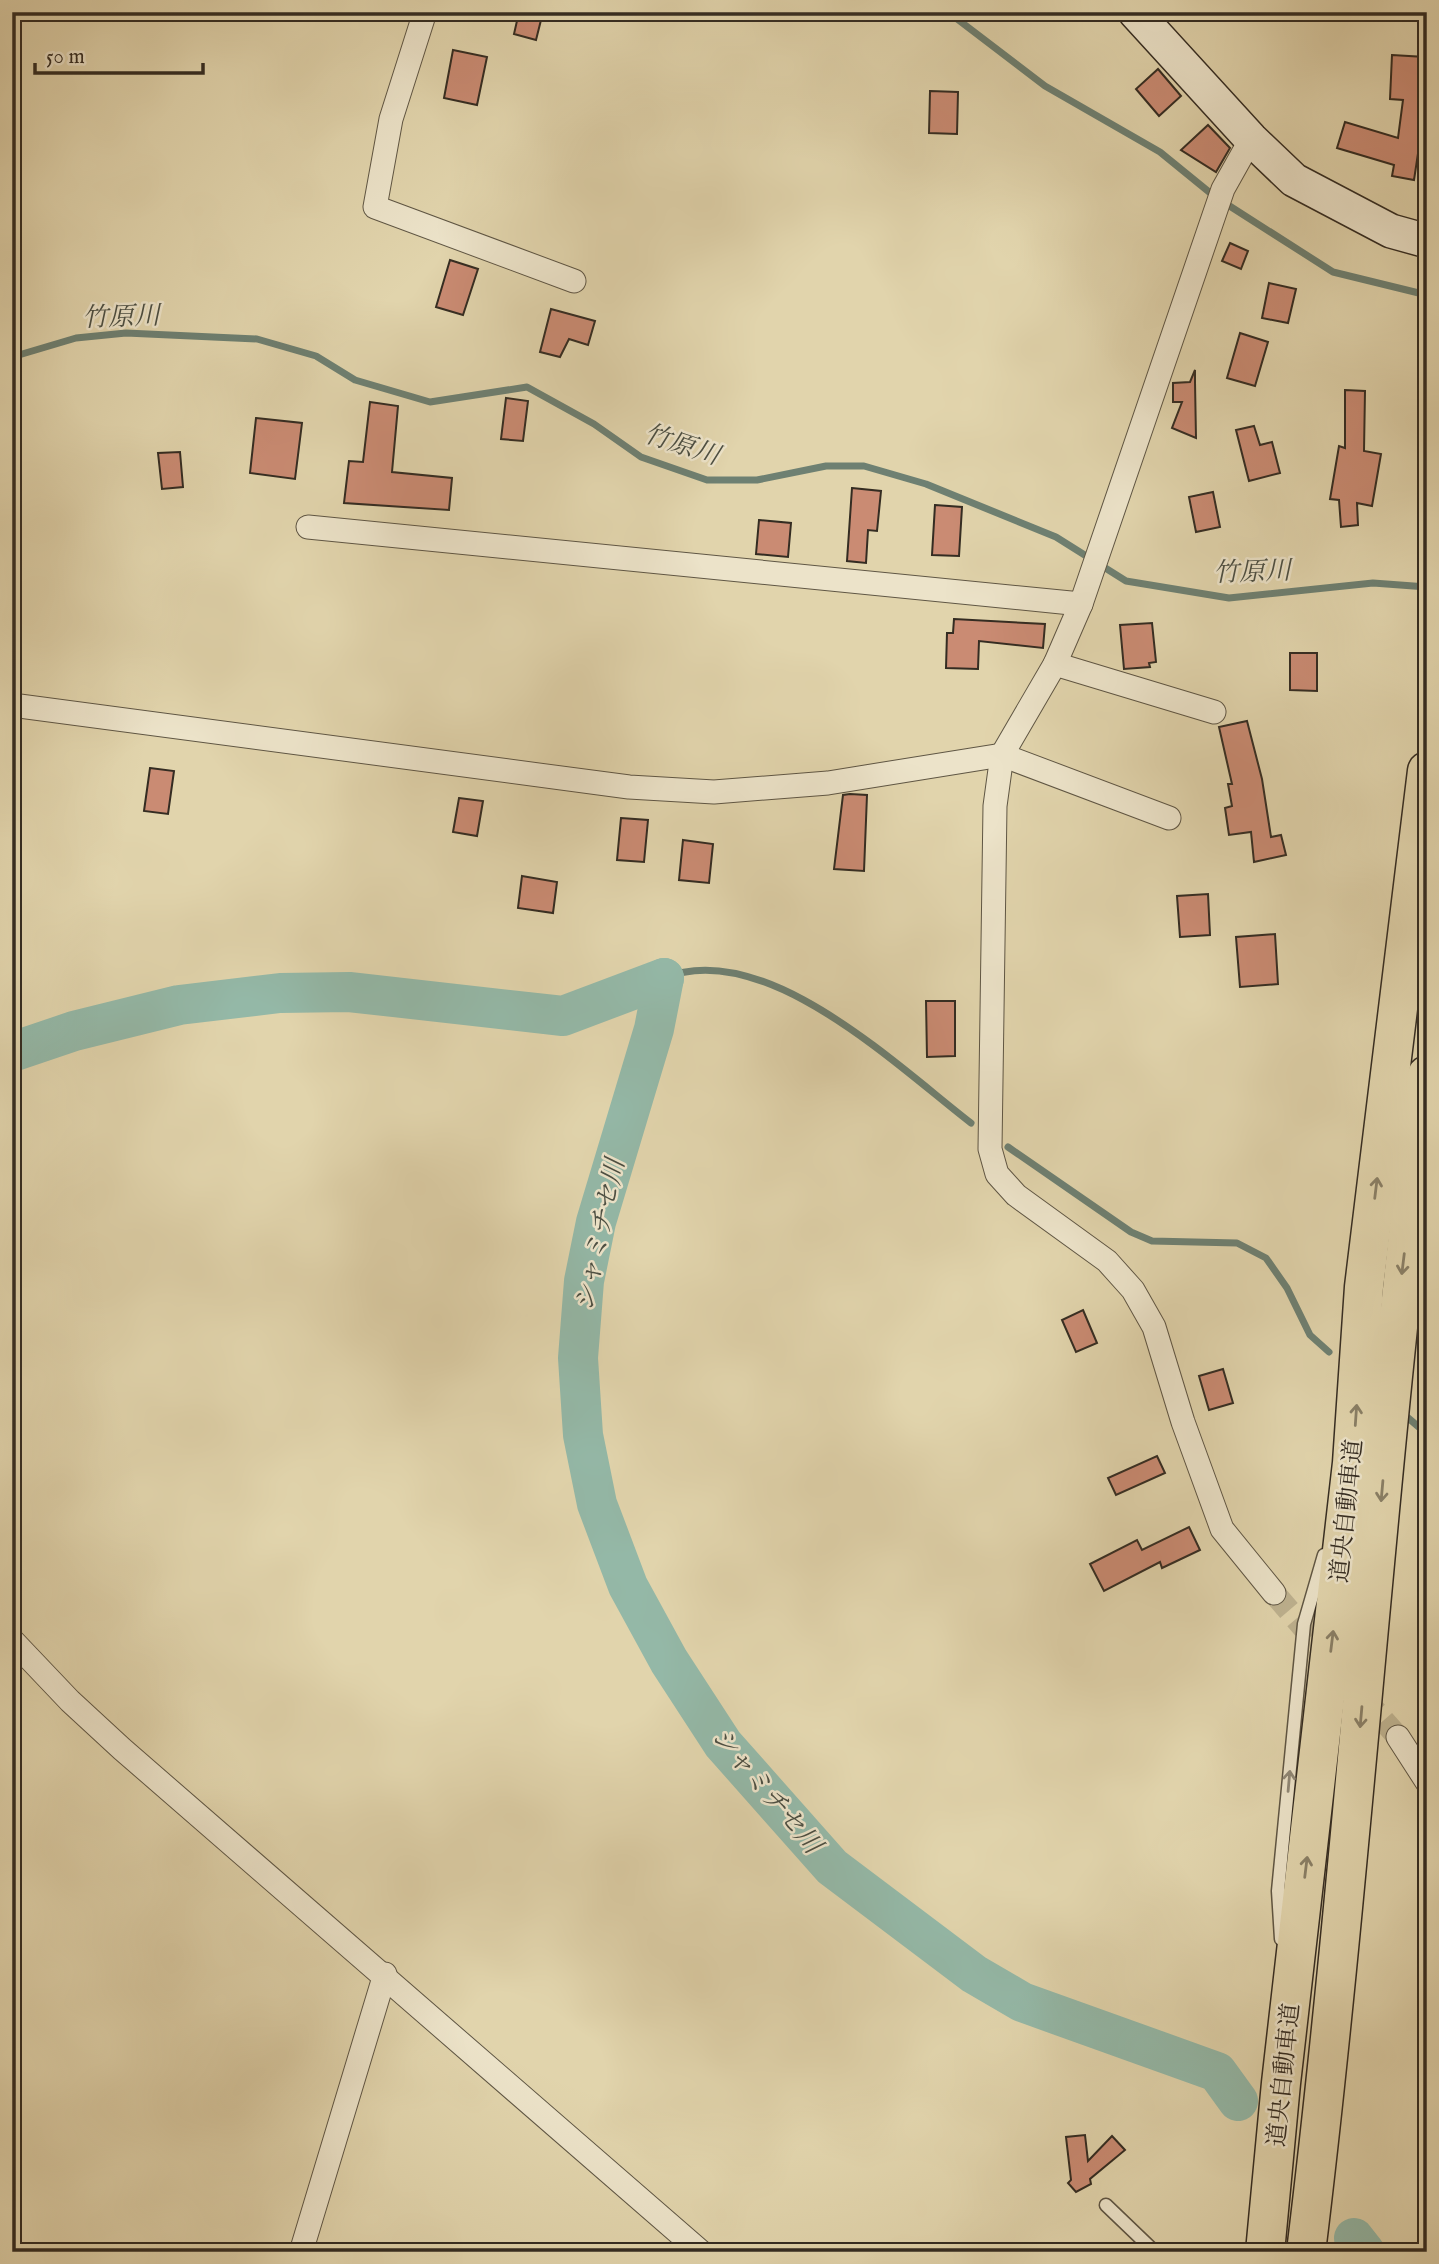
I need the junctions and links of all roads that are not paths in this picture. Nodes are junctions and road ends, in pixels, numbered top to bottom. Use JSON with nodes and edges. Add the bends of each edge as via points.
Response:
{"nodes":[{"id":1,"x":425,"y":12,"type":"edge"},
{"id":2,"x":1151,"y":20,"type":"edge"},
{"id":3,"x":1251,"y":139,"type":"junction"},
{"id":4,"x":1427,"y":241,"type":"edge"},
{"id":5,"x":574,"y":281,"type":"dead end"},
{"id":6,"x":308,"y":527,"type":"dead end"},
{"id":7,"x":1081,"y":604,"type":"junction"},
{"id":8,"x":1055,"y":664,"type":"junction"},
{"id":9,"x":12,"y":705,"type":"edge"},
{"id":10,"x":1214,"y":712,"type":"dead end"},
{"id":11,"x":1002,"y":755,"type":"junction"},
{"id":12,"x":1427,"y":771,"type":"edge"},
{"id":13,"x":1169,"y":818,"type":"dead end"},
{"id":14,"x":1427,"y":1075,"type":"edge"},
{"id":15,"x":1352,"y":1463,"type":"junction"},
{"id":16,"x":1274,"y":1593,"type":"tunnel mouth"},
{"id":17,"x":12,"y":1640,"type":"edge"},
{"id":18,"x":1398,"y":1737,"type":"tunnel mouth"},
{"id":19,"x":1423,"y":1768,"type":"edge"},
{"id":20,"x":1281,"y":1947,"type":"dead end"},
{"id":21,"x":1339,"y":1953,"type":"junction"},
{"id":22,"x":1282,"y":1961,"type":"dead end"},
{"id":23,"x":384,"y":1974,"type":"junction"},
{"id":24,"x":1286,"y":2044,"type":"junction"},
{"id":25,"x":1281,"y":2083,"type":"junction"},
{"id":26,"x":1106,"y":2205,"type":"dead end"},
{"id":27,"x":301,"y":2252,"type":"edge"},
{"id":28,"x":701,"y":2252,"type":"edge"},
{"id":29,"x":1155,"y":2252,"type":"edge"},
{"id":30,"x":1239,"y":2252,"type":"edge"},
{"id":31,"x":1265,"y":2252,"type":"edge"},
{"id":32,"x":1306,"y":2252,"type":"edge"},
{"id":33,"x":1318,"y":2252,"type":"edge"}],
"edges":[{"from":1,"to":5,"type":"street","via":[[391,119],[375,207]]},
{"from":2,"to":3,"type":"street"},
{"from":3,"to":4,"type":"street","via":[[1294,180],[1391,231]]},
{"from":3,"to":7,"type":"street","via":[[1223,189]]},
{"from":6,"to":7,"type":"street"},
{"from":7,"to":8,"type":"street"},
{"from":8,"to":10,"type":"street"},
{"from":8,"to":11,"type":"street"},
{"from":9,"to":11,"type":"street","via":[[629,787],[714,792],[828,783]]},
{"from":11,"to":13,"type":"street"},
{"from":11,"to":16,"type":"street","via":[[995,806],[990,1111],[990,1149],[997,1174],[1016,1195],[1107,1261],[1133,1290],[1154,1327],[1223,1529]]},
{"from":15,"to":12,"type":"highway","name":"道央自動車道","one_way":true,"via":[[1364,1287]]},
{"from":14,"to":21,"type":"highway","name":"道央自動車道","one_way":true,"via":[[1400,1291]]},
{"from":20,"to":15,"type":"lane","one_way":true,"via":[[1278,1891],[1304,1624]]},
{"from":24,"to":15,"type":"highway","name":"道央自動車道","one_way":true},
{"from":17,"to":23,"type":"street","via":[[121,1749]]},
{"from":18,"to":19,"type":"street"},
{"from":21,"to":32,"type":"highway","name":"道央自動車道"},
{"from":21,"to":33,"type":"highway"},
{"from":22,"to":24,"type":"lane"},
{"from":23,"to":27,"type":"street"},
{"from":23,"to":28,"type":"street"},
{"from":24,"to":25,"type":"highway","name":"道央自動車道"},
{"from":25,"to":30,"type":"highway"},
{"from":25,"to":31,"type":"highway","name":"道央自動車道"},
{"from":26,"to":29,"type":"lane"}]}
